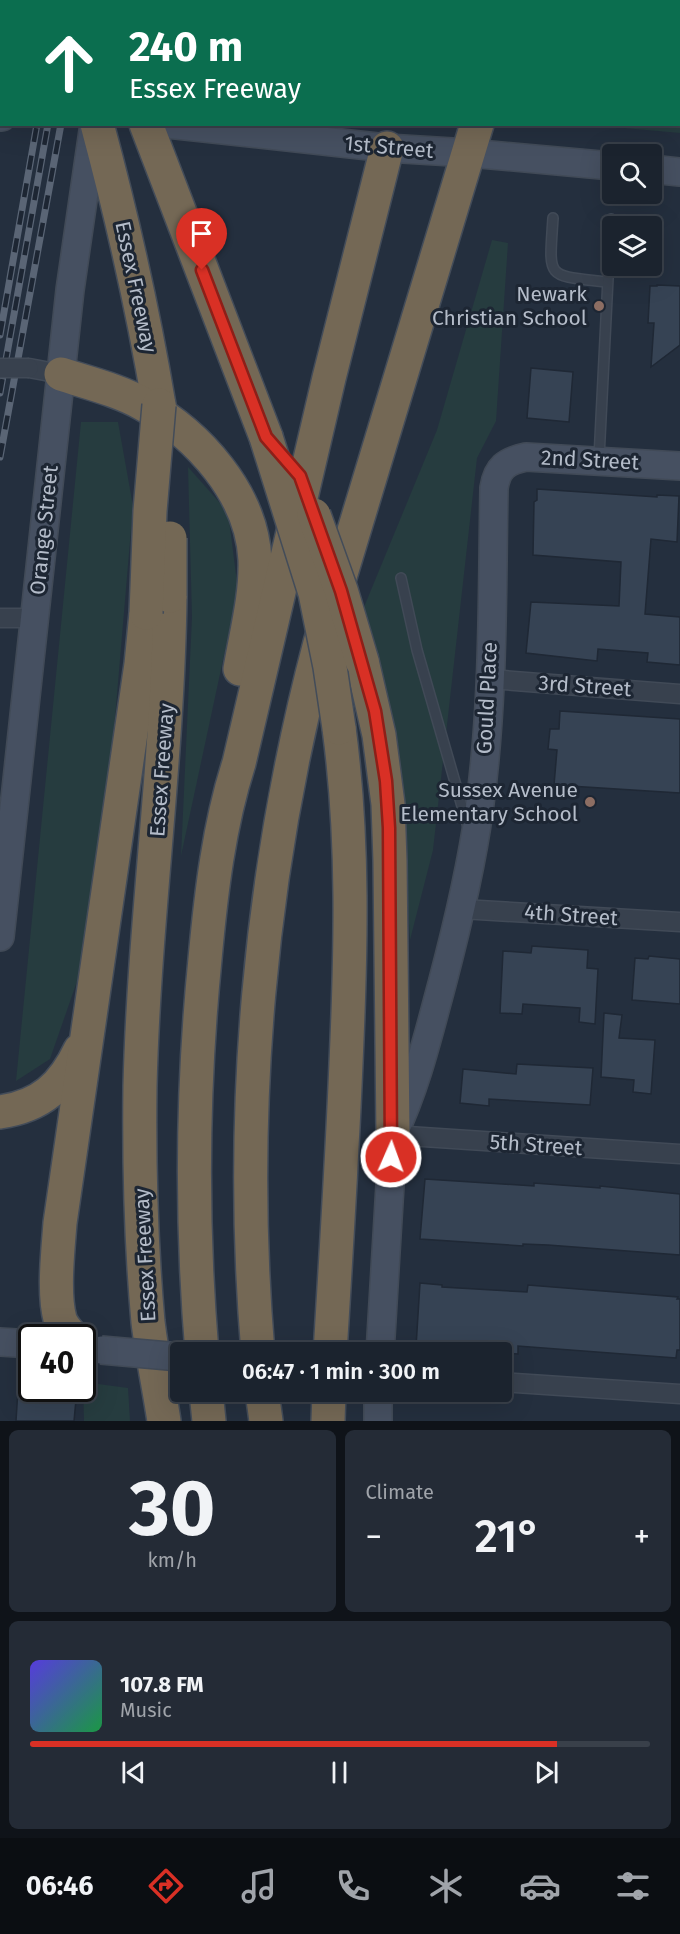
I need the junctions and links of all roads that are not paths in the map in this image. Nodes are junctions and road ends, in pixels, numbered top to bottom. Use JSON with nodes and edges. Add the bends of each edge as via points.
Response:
{"nodes":[{"id":1,"x":95,"y":126,"type":"edge"},
{"id":2,"x":96,"y":126,"type":"edge"},
{"id":3,"x":147,"y":126,"type":"edge"},
{"id":4,"x":185,"y":126,"type":"edge"},
{"id":5,"x":473,"y":139,"type":"edge"},
{"id":6,"x":387,"y":148,"type":"junction"},
{"id":7,"x":602,"y":164,"type":"edge"},
{"id":8,"x":662,"y":170,"type":"edge"},
{"id":9,"x":680,"y":172,"type":"edge"},
{"id":10,"x":553,"y":218,"type":"dead end"},
{"id":11,"x":608,"y":276,"type":"edge"},
{"id":12,"x":608,"y":282,"type":"junction"},
{"id":13,"x":0,"y":368,"type":"edge"},
{"id":14,"x":61,"y":374,"type":"junction"},
{"id":15,"x":266,"y":437,"type":"junction"},
{"id":16,"x":599,"y":460,"type":"junction"},
{"id":17,"x":502,"y":466,"type":"joint"},
{"id":18,"x":680,"y":466,"type":"edge"},
{"id":19,"x":401,"y":578,"type":"dead end"},
{"id":20,"x":158,"y":604,"type":"junction"},
{"id":21,"x":0,"y":618,"type":"edge"},
{"id":22,"x":34,"y":618,"type":"junction"},
{"id":23,"x":490,"y":679,"type":"junction"},
{"id":24,"x":680,"y":694,"type":"edge"},
{"id":25,"x":229,"y":794,"type":"junction"},
{"id":26,"x":474,"y":847,"type":"junction"},
{"id":27,"x":4,"y":867,"type":"edge"},
{"id":28,"x":462,"y":909,"type":"junction"},
{"id":29,"x":680,"y":922,"type":"edge"},
{"id":30,"x":0,"y":937,"type":"edge"},
{"id":31,"x":88,"y":1025,"type":"junction"},
{"id":32,"x":0,"y":1112,"type":"edge"},
{"id":33,"x":393,"y":1135,"type":"junction"},
{"id":34,"x":680,"y":1154,"type":"edge"},
{"id":35,"x":64,"y":1324,"type":"edge"},
{"id":36,"x":0,"y":1341,"type":"edge"},
{"id":37,"x":202,"y":1342,"type":"edge"},
{"id":38,"x":258,"y":1342,"type":"edge"},
{"id":39,"x":331,"y":1342,"type":"edge"},
{"id":40,"x":381,"y":1342,"type":"edge"},
{"id":41,"x":18,"y":1343,"type":"edge"},
{"id":42,"x":96,"y":1347,"type":"edge"},
{"id":43,"x":170,"y":1356,"type":"edge"},
{"id":44,"x":512,"y":1383,"type":"edge"},
{"id":45,"x":680,"y":1394,"type":"edge"},
{"id":46,"x":207,"y":1402,"type":"edge"},
{"id":47,"x":263,"y":1402,"type":"edge"},
{"id":48,"x":329,"y":1402,"type":"edge"},
{"id":49,"x":378,"y":1402,"type":"edge"},
{"id":50,"x":164,"y":1421,"type":"edge"},
{"id":51,"x":209,"y":1421,"type":"edge"},
{"id":52,"x":266,"y":1421,"type":"edge"},
{"id":53,"x":328,"y":1421,"type":"edge"},
{"id":54,"x":378,"y":1421,"type":"edge"}],
"edges":[{"from":1,"to":14,"type":"main road","name":"Orange Street"},
{"from":2,"to":20,"type":"highway","name":"Essex Freeway","bridge":true,"via":[[131,256],[159,405],[150,511]]},
{"from":3,"to":15,"type":"highway"},
{"from":4,"to":6,"type":"main road","name":"1st Street"},
{"from":5,"to":6,"type":"main road","name":"1st Street"},
{"from":5,"to":7,"type":"main road","name":"1st Street"},
{"from":5,"to":38,"type":"highway","via":[[320,643],[287,787],[268,899],[254,1053],[252,1205]]},
{"from":6,"to":25,"type":"highway"},
{"from":8,"to":9,"type":"main road"},
{"from":10,"to":12,"type":"lane","via":[[550,263],[554,271],[563,277]]},
{"from":11,"to":12,"type":"lane"},
{"from":12,"to":16,"type":"lane"},
{"from":13,"to":14,"type":"street","bridge":true},
{"from":14,"to":22,"type":"main road","name":"Orange Street"},
{"from":14,"to":25,"type":"highway","via":[[129,397],[179,428],[222,473],[245,515],[255,572],[223,757]]},
{"from":15,"to":33,"type":"highway","bridge":true,"via":[[300,476],[341,591],[379,735],[390,861]]},
{"from":15,"to":39,"type":"highway","bridge":true,"via":[[315,593],[330,667],[349,814],[351,926]]},
{"from":16,"to":17,"type":"main road","name":"2nd Street","via":[[526,457]]},
{"from":16,"to":18,"type":"main road","name":"2nd Street"},
{"from":17,"to":23,"type":"main road","name":"Gould Place","via":[[494,488]]},
{"from":19,"to":26,"type":"lane","via":[[417,650]]},
{"from":20,"to":31,"type":"highway","via":[[141,664]]},
{"from":20,"to":50,"type":"highway","name":"Essex Freeway","via":[[164,744],[140,1108],[141,1206],[149,1325]]},
{"from":21,"to":22,"type":"street"},
{"from":22,"to":27,"type":"main road","name":"Orange Street"},
{"from":23,"to":24,"type":"street","name":"3rd Street"},
{"from":23,"to":26,"type":"main road","name":"Gould Place"},
{"from":25,"to":37,"type":"highway","via":[[207,930],[198,1045],[195,1184]]},
{"from":26,"to":28,"type":"main road","name":"Gould Place"},
{"from":27,"to":30,"type":"main road","name":"Orange Street"},
{"from":28,"to":29,"type":"street","name":"4th Street"},
{"from":28,"to":33,"type":"main road","name":"Gould Place","via":[[422,1062]]},
{"from":31,"to":32,"type":"highway","via":[[75,1060],[59,1084],[29,1105]]},
{"from":31,"to":35,"type":"highway","via":[[57,1259],[60,1320]]},
{"from":33,"to":34,"type":"street","name":"5th Street"},
{"from":33,"to":40,"type":"main road"},
{"from":36,"to":41,"type":"main road"},
{"from":42,"to":43,"type":"main road","bridge":true},
{"from":44,"to":45,"type":"street"},
{"from":46,"to":51,"type":"highway"},
{"from":47,"to":52,"type":"highway"},
{"from":48,"to":53,"type":"highway"},
{"from":49,"to":54,"type":"main road"}]}
